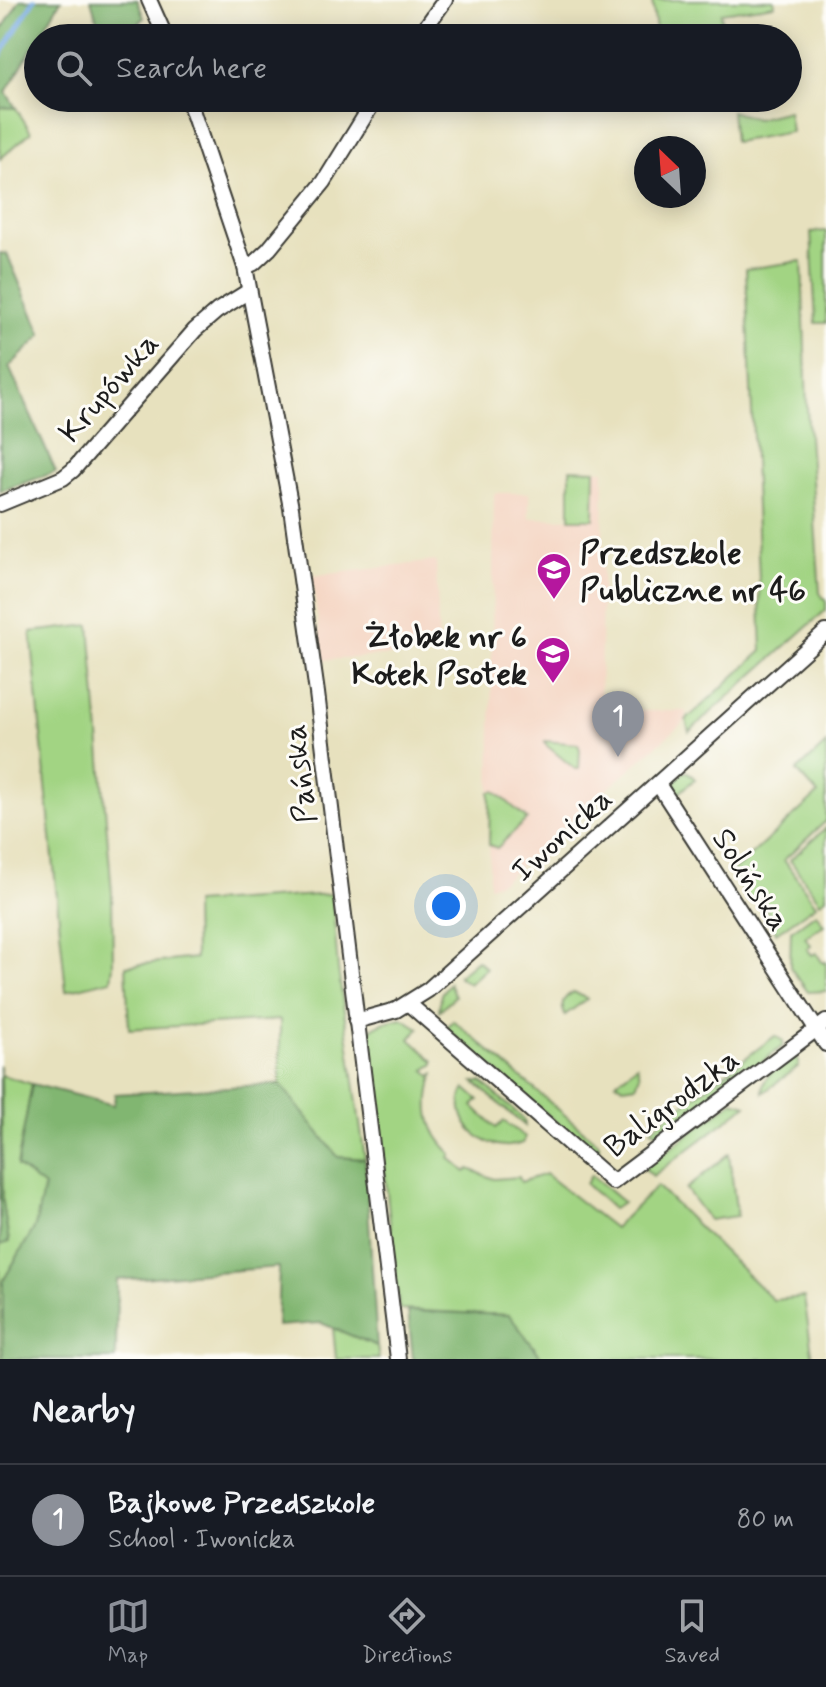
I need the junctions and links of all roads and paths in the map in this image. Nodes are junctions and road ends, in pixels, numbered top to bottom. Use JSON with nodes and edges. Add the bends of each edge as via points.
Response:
{"nodes":[{"id":1,"x":149,"y":0,"type":"edge"},
{"id":2,"x":445,"y":0,"type":"edge"},
{"id":3,"x":160,"y":24,"type":"edge"},
{"id":4,"x":428,"y":24,"type":"edge"},
{"id":5,"x":193,"y":112,"type":"edge"},
{"id":6,"x":367,"y":112,"type":"edge"},
{"id":7,"x":245,"y":267,"type":"junction"},
{"id":8,"x":249,"y":291,"type":"junction"},
{"id":9,"x":0,"y":504,"type":"edge"},
{"id":10,"x":826,"y":632,"type":"edge"},
{"id":11,"x":658,"y":784,"type":"junction"},
{"id":12,"x":409,"y":1004,"type":"junction"},
{"id":13,"x":356,"y":1021,"type":"junction"},
{"id":14,"x":821,"y":1025,"type":"edge"},
{"id":15,"x":826,"y":1044,"type":"edge"},
{"id":16,"x":398,"y":1359,"type":"edge"}],
"edges":[{"from":1,"to":3,"type":"street"},
{"from":2,"to":4,"type":"street"},
{"from":5,"to":7,"type":"street","name":"Pańska"},
{"from":6,"to":7,"type":"street","via":[[324,182],[269,249]]},
{"from":7,"to":8,"type":"street","name":"Pańska"},
{"from":8,"to":9,"type":"street","name":"Krupówka","via":[[195,330],[73,470]]},
{"from":8,"to":13,"type":"street","name":"Pańska","via":[[303,584]]},
{"from":10,"to":11,"type":"street","name":"Iwonicka"},
{"from":11,"to":12,"type":"street","name":"Iwonicka"},
{"from":11,"to":14,"type":"street","name":"Solińska"},
{"from":12,"to":13,"type":"street","name":"Iwonicka"},
{"from":12,"to":14,"type":"street","name":"Baligrodzka","via":[[613,1182]]},
{"from":13,"to":16,"type":"street","name":"Pańska"},
{"from":14,"to":15,"type":"street","name":"Solińska"}]}
